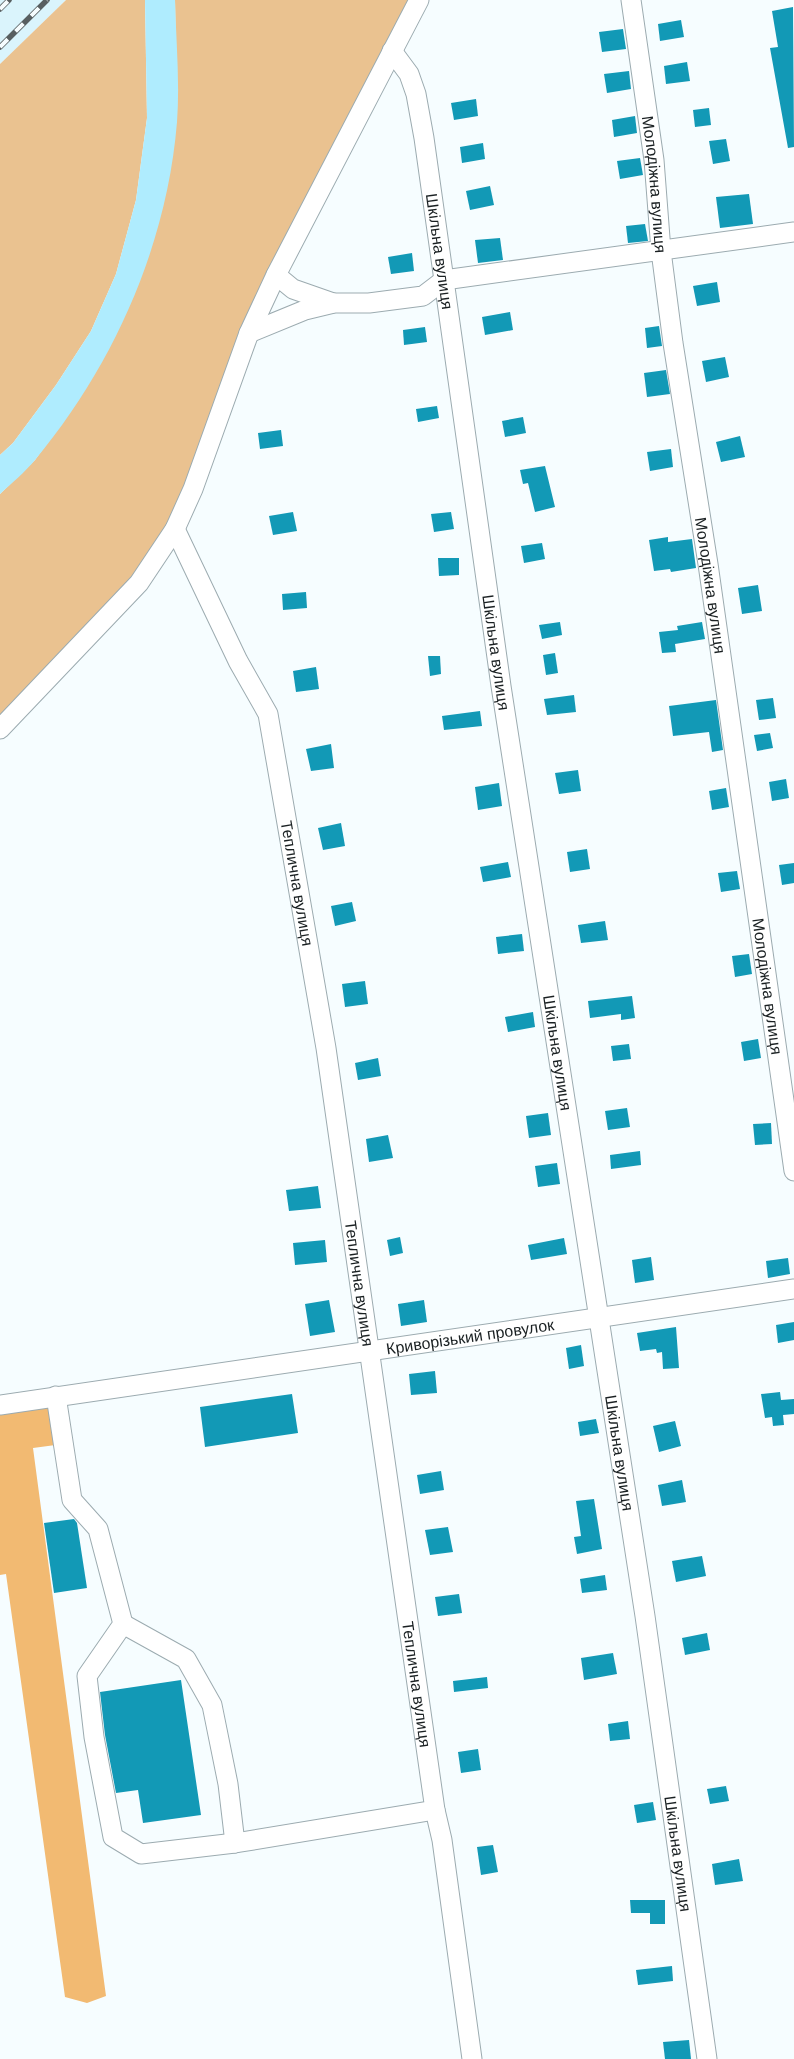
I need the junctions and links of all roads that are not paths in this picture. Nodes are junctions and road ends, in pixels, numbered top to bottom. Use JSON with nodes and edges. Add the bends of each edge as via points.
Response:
{"nodes":[{"id":1,"x":419,"y":0,"type":"edge"},
{"id":2,"x":630,"y":0,"type":"edge"},
{"id":3,"x":392,"y":51,"type":"junction"},
{"id":4,"x":794,"y":232,"type":"edge"},
{"id":5,"x":662,"y":251,"type":"junction"},
{"id":6,"x":276,"y":275,"type":"junction"},
{"id":7,"x":444,"y":280,"type":"junction"},
{"id":8,"x":334,"y":304,"type":"junction"},
{"id":9,"x":249,"y":332,"type":"junction"},
{"id":10,"x":175,"y":529,"type":"junction"},
{"id":11,"x":0,"y":728,"type":"edge"},
{"id":12,"x":794,"y":1171,"type":"edge"},
{"id":13,"x":794,"y":1289,"type":"edge"},
{"id":14,"x":599,"y":1317,"type":"junction"},
{"id":15,"x":368,"y":1351,"type":"junction"},
{"id":16,"x":56,"y":1396,"type":"junction"},
{"id":17,"x":0,"y":1405,"type":"edge"},
{"id":18,"x":124,"y":1624,"type":"junction"},
{"id":19,"x":435,"y":1810,"type":"junction"},
{"id":20,"x":235,"y":1843,"type":"junction"},
{"id":21,"x":472,"y":2059,"type":"edge"},
{"id":22,"x":707,"y":2059,"type":"edge"}],
"edges":[{"from":1,"to":3,"type":"street"},
{"from":2,"to":5,"type":"street","name":"Молодіжна вулиця","via":[[654,160]]},
{"from":3,"to":6,"type":"street"},
{"from":3,"to":7,"type":"street","name":"Шкільна вулиця","via":[[409,74],[416,94]]},
{"from":4,"to":5,"type":"street"},
{"from":5,"to":7,"type":"street"},
{"from":5,"to":12,"type":"street","name":"Молодіжна вулиця"},
{"from":6,"to":8,"type":"street","via":[[293,289]]},
{"from":6,"to":9,"type":"street"},
{"from":7,"to":8,"type":"street","via":[[423,296]]},
{"from":7,"to":14,"type":"street","name":"Шкільна вулиця","via":[[501,686]]},
{"from":8,"to":9,"type":"street","via":[[305,310]]},
{"from":9,"to":10,"type":"street","via":[[193,489]]},
{"from":10,"to":11,"type":"street","via":[[139,583]]},
{"from":10,"to":15,"type":"street","name":"Теплична вулиця","via":[[238,661],[268,714],[326,1048]]},
{"from":13,"to":14,"type":"street","name":"Криворізький провулок"},
{"from":14,"to":15,"type":"street","name":"Криворізький провулок"},
{"from":14,"to":22,"type":"street","name":"Шкільна вулиця"},
{"from":15,"to":16,"type":"street","name":"Криворізький провулок"},
{"from":15,"to":19,"type":"street","name":"Теплична вулиця"},
{"from":16,"to":17,"type":"street","name":"Криворізький провулок"},
{"from":16,"to":18,"type":"street","via":[[72,1500],[98,1529]]},
{"from":18,"to":20,"type":"street","via":[[186,1659],[212,1705],[228,1784]]},
{"from":18,"to":20,"type":"street","via":[[87,1676],[94,1737],[113,1837],[141,1854]]},
{"from":19,"to":20,"type":"street"},
{"from":19,"to":21,"type":"street","name":"Теплична вулиця"}]}
